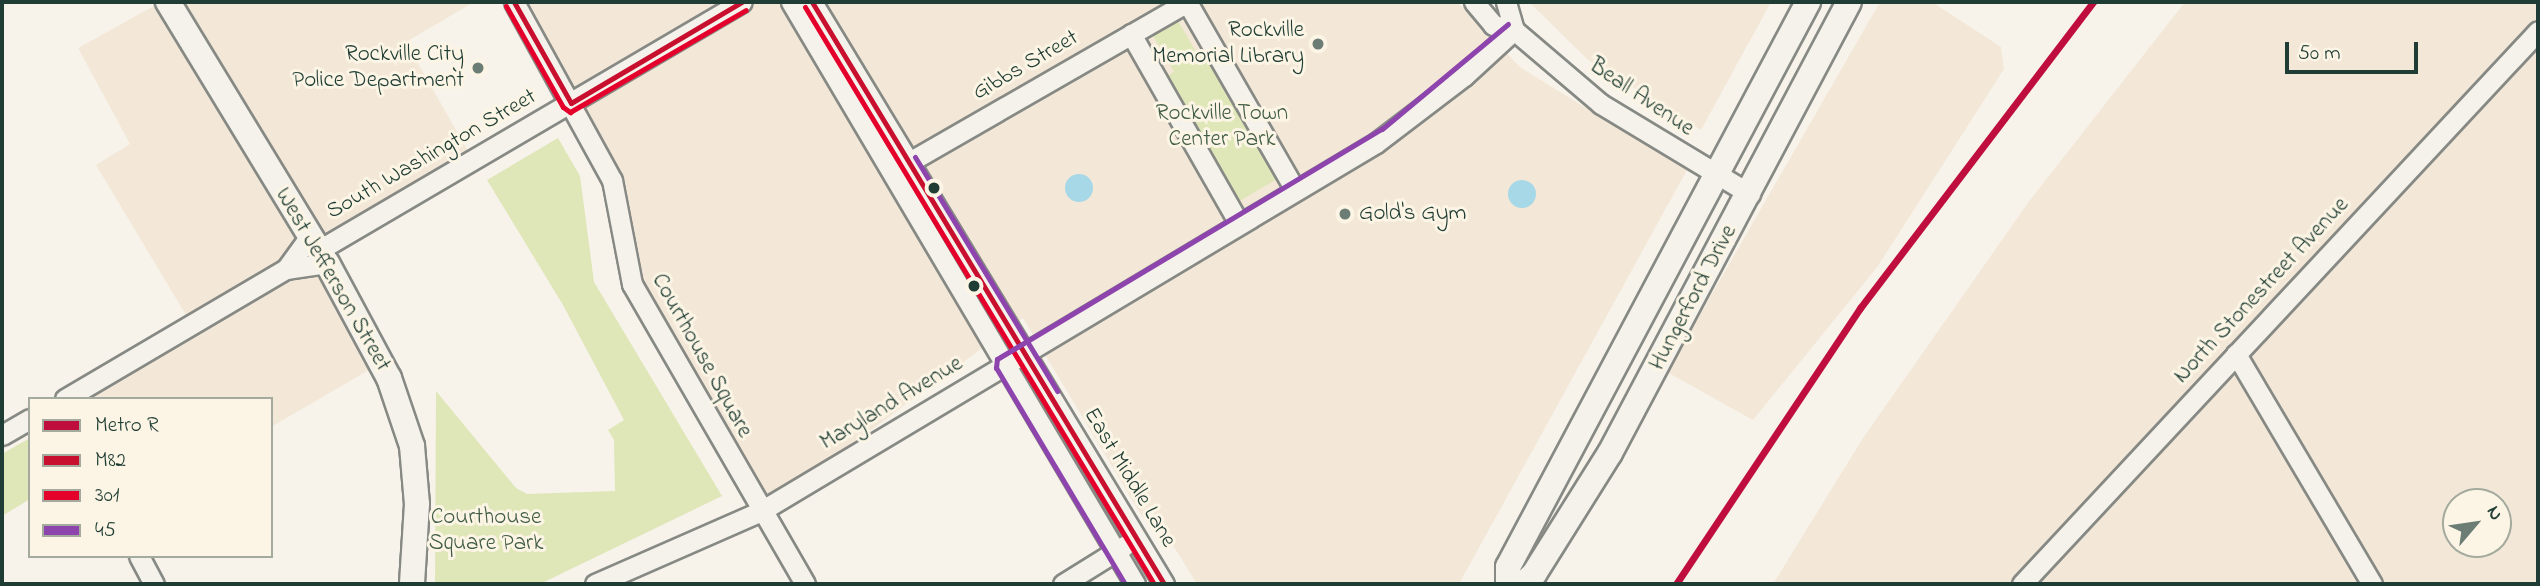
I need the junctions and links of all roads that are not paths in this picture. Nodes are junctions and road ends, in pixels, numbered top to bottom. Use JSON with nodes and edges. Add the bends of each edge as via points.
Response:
{"nodes":[{"id":1,"x":168,"y":2,"type":"edge"},
{"id":2,"x":514,"y":2,"type":"edge"},
{"id":3,"x":742,"y":2,"type":"edge"},
{"id":4,"x":791,"y":2,"type":"edge"},
{"id":5,"x":812,"y":2,"type":"edge"},
{"id":6,"x":1187,"y":2,"type":"edge"},
{"id":7,"x":1474,"y":2,"type":"edge"},
{"id":8,"x":1506,"y":2,"type":"edge"},
{"id":9,"x":1808,"y":2,"type":"edge"},
{"id":10,"x":1849,"y":2,"type":"edge"},
{"id":11,"x":1514,"y":30,"type":"junction"},
{"id":12,"x":2538,"y":31,"type":"edge"},
{"id":13,"x":1131,"y":34,"type":"junction"},
{"id":14,"x":571,"y":103,"type":"junction"},
{"id":15,"x":908,"y":162,"type":"junction"},
{"id":16,"x":890,"y":173,"type":"junction"},
{"id":17,"x":1716,"y":176,"type":"junction"},
{"id":18,"x":1295,"y":190,"type":"junction"},
{"id":19,"x":1750,"y":194,"type":"junction"},
{"id":20,"x":1239,"y":223,"type":"junction"},
{"id":21,"x":319,"y":250,"type":"junction"},
{"id":22,"x":286,"y":269,"type":"junction"},
{"id":23,"x":1023,"y":352,"type":"junction"},
{"id":24,"x":2236,"y":354,"type":"junction"},
{"id":25,"x":1004,"y":364,"type":"junction"},
{"id":26,"x":68,"y":397,"type":"edge"},
{"id":27,"x":28,"y":420,"type":"edge"},
{"id":28,"x":2,"y":435,"type":"edge"},
{"id":29,"x":761,"y":511,"type":"junction"},
{"id":30,"x":1136,"y":537,"type":"junction"},
{"id":31,"x":1116,"y":553,"type":"junction"},
{"id":32,"x":140,"y":558,"type":"edge"},
{"id":33,"x":154,"y":584,"type":"edge"},
{"id":34,"x":412,"y":584,"type":"edge"},
{"id":35,"x":594,"y":584,"type":"edge"},
{"id":36,"x":806,"y":584,"type":"edge"},
{"id":37,"x":1063,"y":584,"type":"edge"},
{"id":38,"x":1135,"y":584,"type":"edge"},
{"id":39,"x":1164,"y":584,"type":"edge"},
{"id":40,"x":1508,"y":584,"type":"edge"},
{"id":41,"x":1522,"y":584,"type":"edge"},
{"id":42,"x":2022,"y":584,"type":"edge"},
{"id":43,"x":2372,"y":584,"type":"edge"}],
"edges":[{"from":1,"to":21,"type":"main road","name":"West Jefferson Street"},
{"from":2,"to":14,"type":"street","name":"Courthouse Square"},
{"from":3,"to":14,"type":"street","name":"South Washington Street"},
{"from":4,"to":16,"type":"street"},
{"from":5,"to":15,"type":"street","name":"East Middle Lane"},
{"from":6,"to":13,"type":"street","name":"Gibbs Street"},
{"from":6,"to":18,"type":"street"},
{"from":7,"to":11,"type":"street","name":"Beall Avenue","via":[[1493,25]]},
{"from":8,"to":11,"type":"street"},
{"from":9,"to":17,"type":"main road","name":"Hungerford Drive"},
{"from":10,"to":19,"type":"main road","name":"Hungerford Drive"},
{"from":11,"to":17,"type":"street","name":"Beall Avenue","via":[[1601,104]]},
{"from":11,"to":18,"type":"street","name":"Maryland Avenue","via":[[1399,127]]},
{"from":12,"to":24,"type":"street","name":"North Stonestreet Avenue"},
{"from":13,"to":15,"type":"street","name":"Gibbs Street"},
{"from":13,"to":20,"type":"street"},
{"from":14,"to":21,"type":"street","name":"South Washington Street"},
{"from":14,"to":29,"type":"street","name":"Courthouse Square","via":[[612,180],[632,284]]},
{"from":15,"to":16,"type":"street","name":"Gibbs Street"},
{"from":15,"to":23,"type":"street","name":"East Middle Lane"},
{"from":16,"to":25,"type":"street"},
{"from":17,"to":19,"type":"street","name":"Beall Avenue"},
{"from":17,"to":40,"type":"main road","name":"Hungerford Drive","via":[[1508,567]]},
{"from":18,"to":20,"type":"street","name":"Maryland Avenue"},
{"from":19,"to":41,"type":"main road","name":"Hungerford Drive","via":[[1610,453],[1534,574]]},
{"from":20,"to":23,"type":"street","name":"Maryland Avenue"},
{"from":21,"to":22,"type":"street","name":"South Washington Street"},
{"from":21,"to":22,"type":"street","name":"South Washington Street"},
{"from":21,"to":34,"type":"main road","name":"West Jefferson Street","via":[[389,378],[412,446],[417,504]]},
{"from":22,"to":26,"type":"street","name":"South Washington Street"},
{"from":23,"to":25,"type":"street","name":"Maryland Avenue"},
{"from":23,"to":30,"type":"street","name":"East Middle Lane"},
{"from":24,"to":42,"type":"street","name":"North Stonestreet Avenue"},
{"from":24,"to":43,"type":"street"},
{"from":25,"to":29,"type":"street","name":"Maryland Avenue"},
{"from":25,"to":31,"type":"street"},
{"from":27,"to":28,"type":"street"},
{"from":29,"to":35,"type":"street","name":"Maryland Avenue"},
{"from":29,"to":36,"type":"street","name":"Courthouse Square"},
{"from":30,"to":31,"type":"street"},
{"from":30,"to":39,"type":"street","name":"East Middle Lane"},
{"from":31,"to":37,"type":"street"},
{"from":31,"to":38,"type":"street"},
{"from":32,"to":33,"type":"street"}]}
